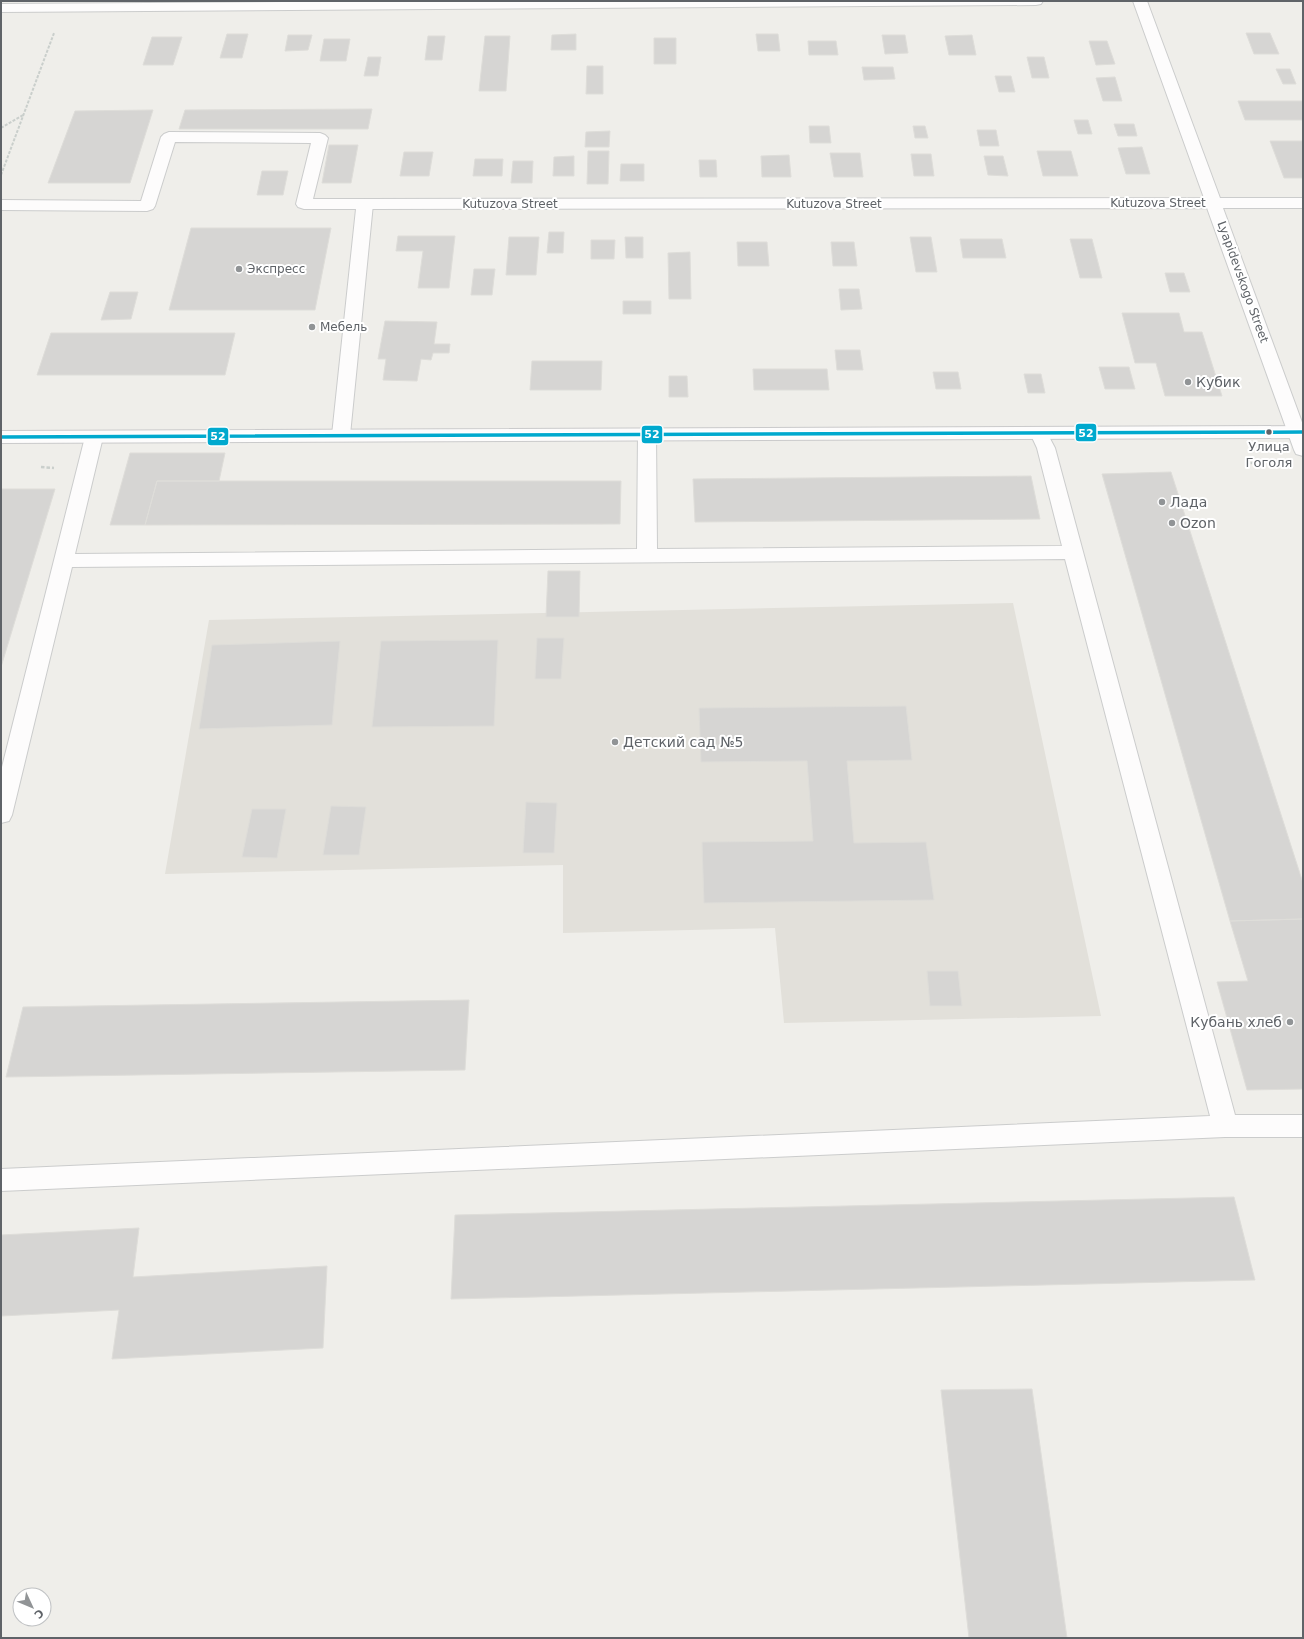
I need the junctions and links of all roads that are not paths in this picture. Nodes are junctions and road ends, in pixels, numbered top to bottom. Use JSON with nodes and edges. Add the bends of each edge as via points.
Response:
{"nodes":[{"id":1,"x":1036,"y":1,"type":"edge"},
{"id":2,"x":1140,"y":1,"type":"edge"},
{"id":3,"x":1,"y":8,"type":"edge"},
{"id":4,"x":1215,"y":203,"type":"junction"},
{"id":5,"x":1303,"y":203,"type":"edge"},
{"id":6,"x":365,"y":204,"type":"junction"},
{"id":7,"x":1,"y":205,"type":"edge"},
{"id":8,"x":1300,"y":432,"type":"edge"},
{"id":9,"x":1039,"y":433,"type":"junction"},
{"id":10,"x":647,"y":434,"type":"junction"},
{"id":11,"x":341,"y":435,"type":"junction"},
{"id":12,"x":1,"y":437,"type":"edge"},
{"id":13,"x":94,"y":437,"type":"junction"},
{"id":14,"x":1303,"y":450,"type":"edge"},
{"id":15,"x":1073,"y":552,"type":"junction"},
{"id":16,"x":647,"y":556,"type":"junction"},
{"id":17,"x":63,"y":561,"type":"junction"},
{"id":18,"x":1,"y":815,"type":"edge"},
{"id":19,"x":1225,"y":1126,"type":"junction"},
{"id":20,"x":1303,"y":1126,"type":"edge"},
{"id":21,"x":1,"y":1180,"type":"edge"}],
"edges":[{"from":1,"to":3,"type":"street"},
{"from":2,"to":4,"type":"street","name":"Lyapidevskogo Street"},
{"from":4,"to":5,"type":"street","name":"Kutuzova Street"},
{"from":4,"to":6,"type":"street","name":"Kutuzova Street"},
{"from":4,"to":8,"type":"street","name":"Lyapidevskogo Street"},
{"from":6,"to":7,"type":"street","name":"Kutuzova Street","via":[[304,204],[320,138],[169,137],[147,206]]},
{"from":6,"to":11,"type":"street"},
{"from":8,"to":9,"type":"street"},
{"from":8,"to":14,"type":"street","name":"Lyapidevskogo Street"},
{"from":9,"to":10,"type":"street"},
{"from":9,"to":15,"type":"street","via":[[1046,448]]},
{"from":10,"to":11,"type":"street"},
{"from":10,"to":16,"type":"street"},
{"from":11,"to":13,"type":"street"},
{"from":12,"to":13,"type":"street"},
{"from":13,"to":17,"type":"street"},
{"from":15,"to":16,"type":"street"},
{"from":15,"to":19,"type":"street"},
{"from":16,"to":17,"type":"street"},
{"from":17,"to":18,"type":"street"},
{"from":19,"to":20,"type":"street"},
{"from":19,"to":21,"type":"street"}]}
